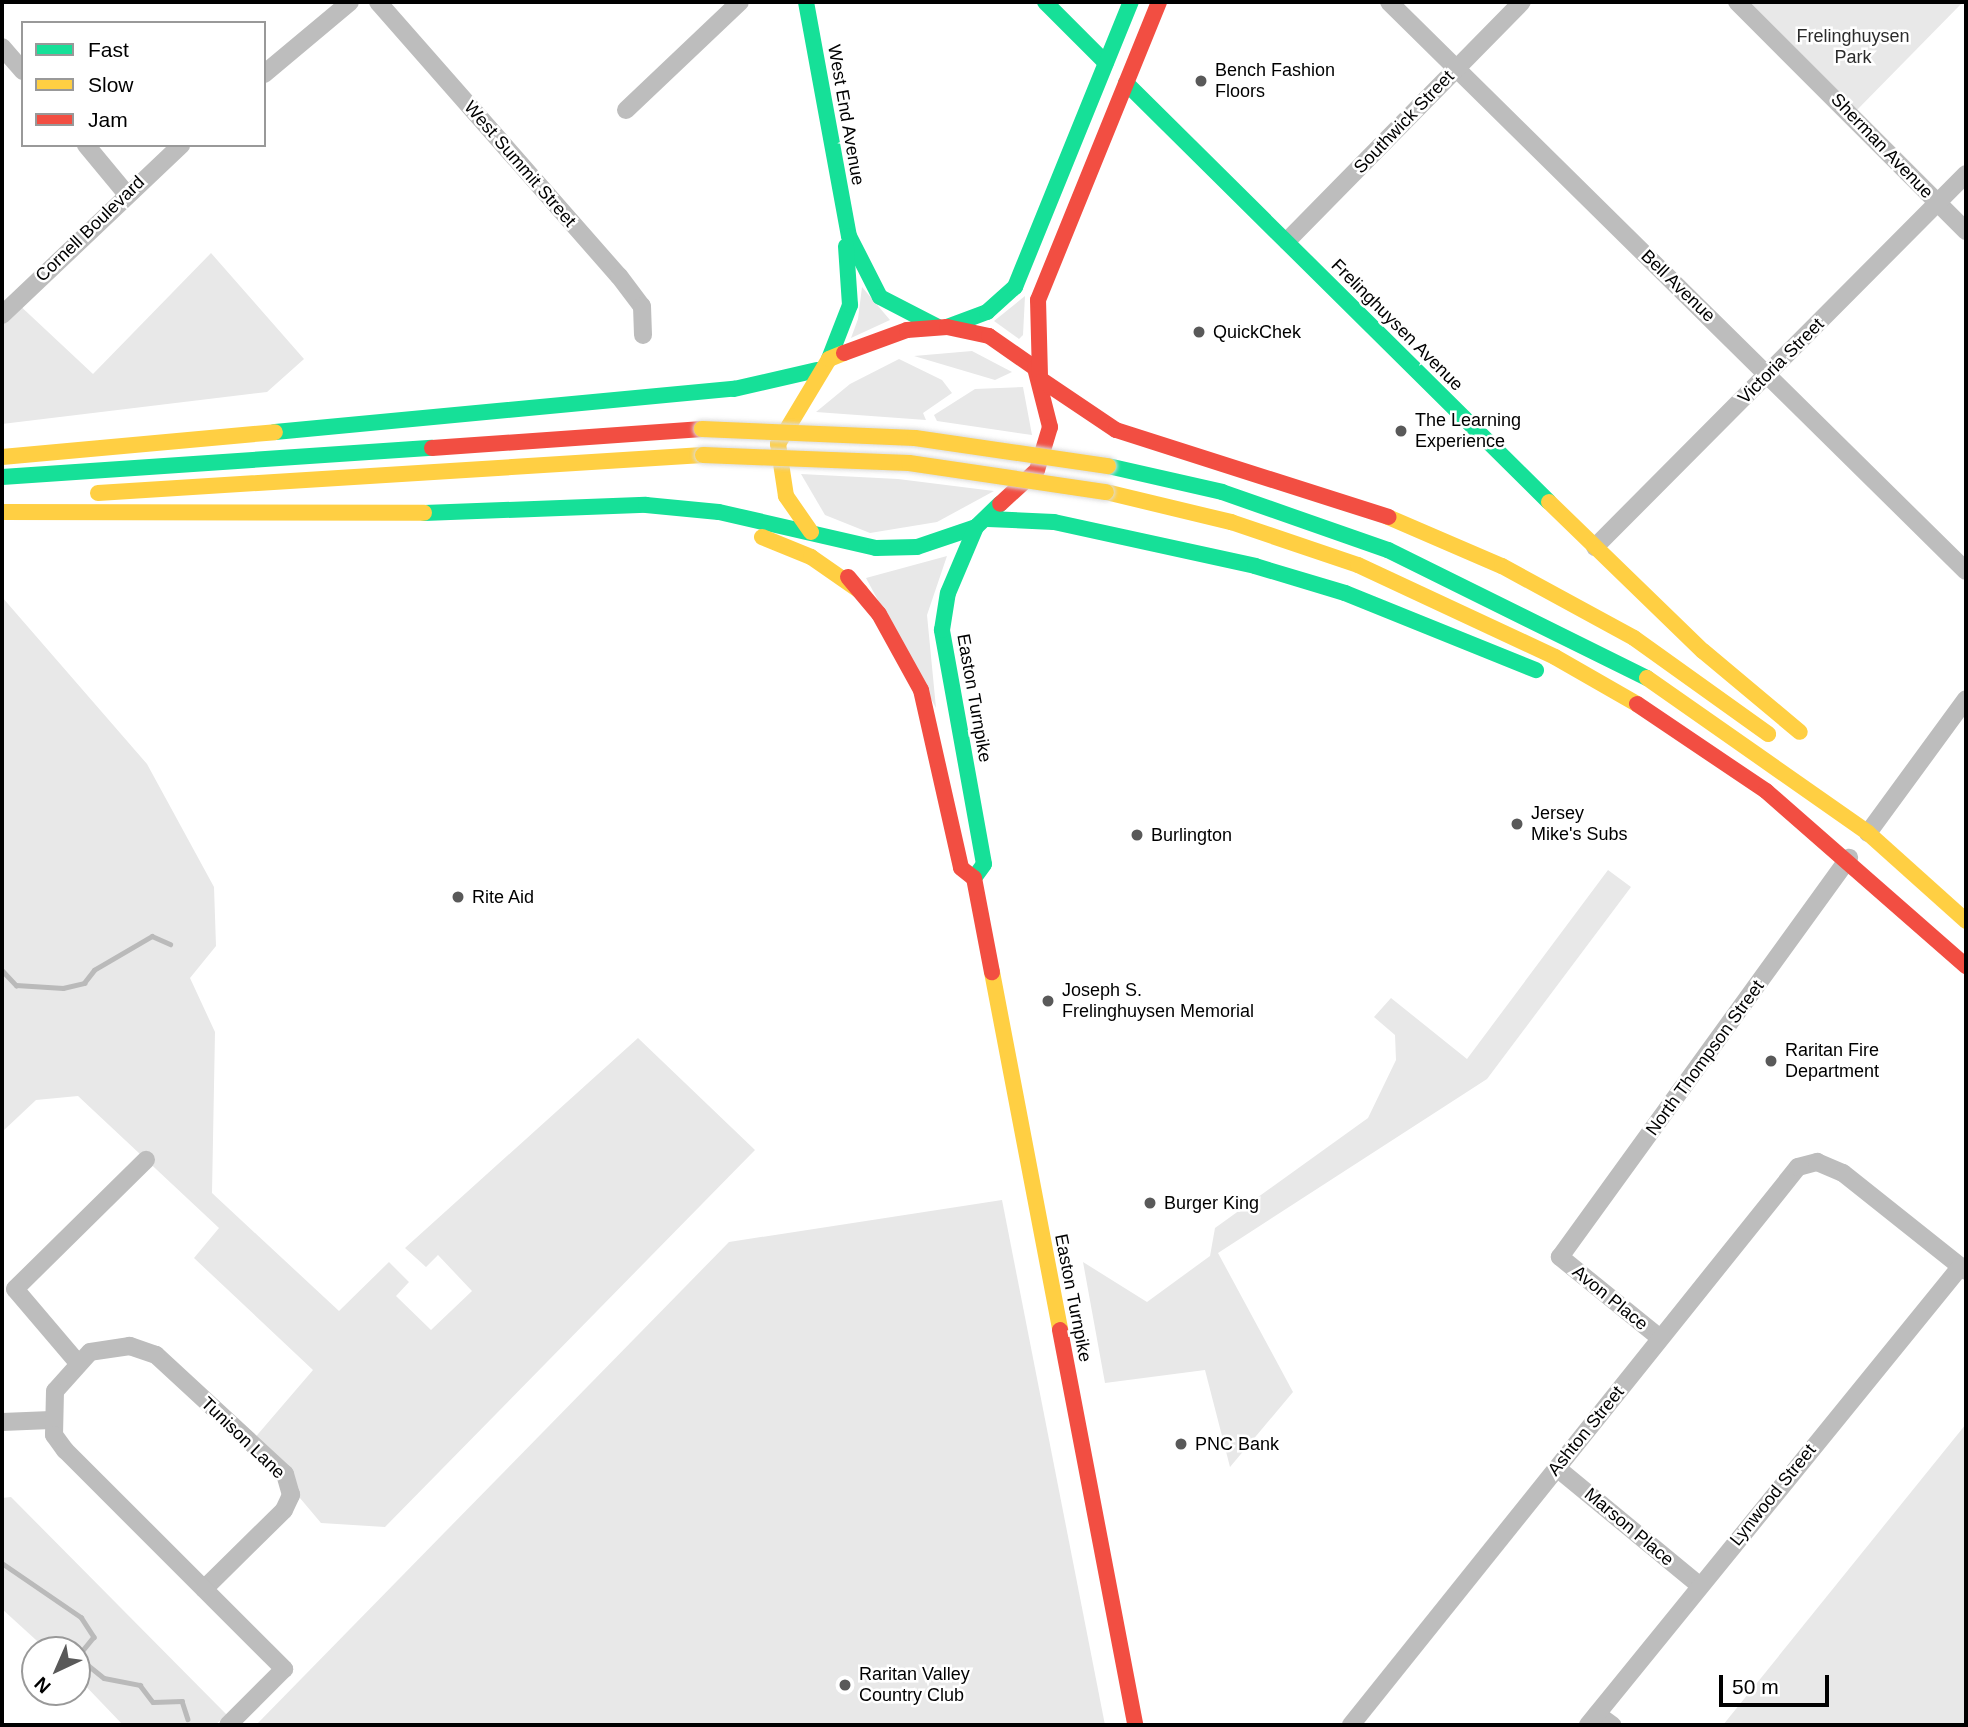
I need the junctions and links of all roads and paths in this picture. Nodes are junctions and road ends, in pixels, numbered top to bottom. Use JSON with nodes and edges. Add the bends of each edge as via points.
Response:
{"nodes":[{"id":1,"x":349,"y":2,"type":"edge"},
{"id":2,"x":378,"y":2,"type":"edge"},
{"id":3,"x":740,"y":2,"type":"edge"},
{"id":4,"x":806,"y":2,"type":"edge"},
{"id":5,"x":1045,"y":2,"type":"edge"},
{"id":6,"x":1132,"y":2,"type":"edge"},
{"id":7,"x":1159,"y":2,"type":"edge"},
{"id":8,"x":1389,"y":2,"type":"edge"},
{"id":9,"x":1522,"y":2,"type":"edge"},
{"id":10,"x":1737,"y":2,"type":"edge"},
{"id":11,"x":2,"y":47,"type":"edge"},
{"id":12,"x":1106,"y":63,"type":"junction"},
{"id":13,"x":1457,"y":68,"type":"junction"},
{"id":14,"x":21,"y":69,"type":"edge"},
{"id":15,"x":266,"y":72,"type":"edge"},
{"id":16,"x":1126,"y":83,"type":"junction"},
{"id":17,"x":626,"y":110,"type":"dead end"},
{"id":18,"x":88,"y":147,"type":"edge"},
{"id":19,"x":179,"y":147,"type":"edge"},
{"id":20,"x":1966,"y":174,"type":"edge"},
{"id":21,"x":125,"y":192,"type":"junction"},
{"id":22,"x":1938,"y":203,"type":"junction"},
{"id":23,"x":1966,"y":231,"type":"edge"},
{"id":24,"x":849,"y":236,"type":"junction"},
{"id":25,"x":1287,"y":241,"type":"junction"},
{"id":26,"x":2,"y":315,"type":"edge"},
{"id":27,"x":943,"y":327,"type":"junction"},
{"id":28,"x":643,"y":335,"type":"dead end"},
{"id":29,"x":829,"y":359,"type":"junction"},
{"id":30,"x":817,"y":370,"type":"junction"},
{"id":31,"x":1768,"y":374,"type":"junction"},
{"id":32,"x":1042,"y":378,"type":"junction"},
{"id":33,"x":2,"y":457,"type":"edge"},
{"id":34,"x":2,"y":477,"type":"edge"},
{"id":35,"x":2,"y":498,"type":"edge"},
{"id":36,"x":523,"y":509,"type":"junction"},
{"id":37,"x":2,"y":512,"type":"edge"},
{"id":38,"x":982,"y":523,"type":"junction"},
{"id":39,"x":811,"y":532,"type":"junction"},
{"id":40,"x":1595,"y":547,"type":"junction"},
{"id":41,"x":1966,"y":571,"type":"edge"},
{"id":42,"x":860,"y":591,"type":"junction"},
{"id":43,"x":1966,"y":699,"type":"edge"},
{"id":44,"x":1800,"y":732,"type":"dead end"},
{"id":45,"x":1786,"y":749,"type":"dead end"},
{"id":46,"x":1811,"y":769,"type":"dead end"},
{"id":47,"x":1747,"y":778,"type":"junction"},
{"id":48,"x":1868,"y":833,"type":"junction"},
{"id":49,"x":1849,"y":858,"type":"junction"},
{"id":50,"x":974,"y":878,"type":"junction"},
{"id":51,"x":1966,"y":920,"type":"edge"},
{"id":52,"x":1966,"y":965,"type":"edge"},
{"id":53,"x":146,"y":1160,"type":"dead end"},
{"id":54,"x":1560,"y":1257,"type":"joint"},
{"id":55,"x":1964,"y":1269,"type":"edge"},
{"id":56,"x":1660,"y":1338,"type":"junction"},
{"id":57,"x":78,"y":1363,"type":"junction"},
{"id":58,"x":51,"y":1420,"type":"junction"},
{"id":59,"x":2,"y":1422,"type":"edge"},
{"id":60,"x":1557,"y":1468,"type":"junction"},
{"id":61,"x":1700,"y":1586,"type":"junction"},
{"id":62,"x":204,"y":1590,"type":"junction"},
{"id":63,"x":1593,"y":1719,"type":"edge"},
{"id":64,"x":228,"y":1725,"type":"edge"},
{"id":65,"x":1135,"y":1725,"type":"edge"},
{"id":66,"x":1351,"y":1725,"type":"edge"},
{"id":67,"x":1612,"y":1725,"type":"edge"}],
"edges":[{"from":1,"to":15,"type":"street"},
{"from":2,"to":28,"type":"street","name":"West Summit Street","via":[[619,276],[642,306]]},
{"from":3,"to":17,"type":"street"},
{"from":4,"to":24,"type":"main road","name":"West End Avenue"},
{"from":5,"to":12,"type":"main road"},
{"from":6,"to":12,"type":"main road"},
{"from":7,"to":16,"type":"main road"},
{"from":8,"to":13,"type":"street","name":"Bell Avenue"},
{"from":9,"to":13,"type":"street","name":"Southwick Street"},
{"from":10,"to":22,"type":"street","name":"Sherman Avenue"},
{"from":11,"to":14,"type":"street"},
{"from":12,"to":27,"type":"main road","via":[[1015,287],[987,312]]},
{"from":13,"to":25,"type":"street","name":"Southwick Street"},
{"from":13,"to":31,"type":"street","name":"Bell Avenue"},
{"from":16,"to":25,"type":"main road","name":"Frelinghuysen Avenue"},
{"from":16,"to":32,"type":"main road","via":[[1038,300]]},
{"from":18,"to":21,"type":"street"},
{"from":19,"to":21,"type":"street","name":"Cornell Boulevard"},
{"from":20,"to":22,"type":"street","name":"Victoria Street"},
{"from":21,"to":26,"type":"street","name":"Cornell Boulevard"},
{"from":22,"to":23,"type":"street","name":"Sherman Avenue"},
{"from":22,"to":31,"type":"street","name":"Victoria Street"},
{"from":24,"to":27,"type":"main road","name":"West End Avenue","via":[[880,297]]},
{"from":24,"to":29,"type":"main road","name":"West End Avenue","via":[[844,253],[850,305]]},
{"from":25,"to":40,"type":"main road","name":"Frelinghuysen Avenue"},
{"from":27,"to":29,"type":"main road","via":[[907,330]]},
{"from":27,"to":32,"type":"main road","via":[[1006,344]]},
{"from":29,"to":30,"type":"main road"},
{"from":30,"to":33,"type":"main road","via":[[734,389]]},
{"from":30,"to":39,"type":"main road","via":[[783,426],[777,461],[786,496]]},
{"from":31,"to":40,"type":"street","name":"Victoria Street"},
{"from":31,"to":41,"type":"street","name":"Bell Avenue"},
{"from":32,"to":38,"type":"main road","via":[[1050,427],[1043,459],[1020,491]]},
{"from":32,"to":45,"type":"main road","via":[[1116,430],[1362,506],[1502,566],[1634,638]]},
{"from":34,"to":48,"type":"main road","bridge":true,"via":[[702,429],[903,437],[1108,466],[1271,508],[1388,550],[1541,619],[1726,727]]},
{"from":35,"to":47,"type":"main road","bridge":true,"via":[[703,455],[909,463],[1106,492],[1231,522],[1432,597],[1604,684]]},
{"from":36,"to":37,"type":"main road","via":[[349,516]]},
{"from":36,"to":39,"type":"main road","via":[[671,507]]},
{"from":36,"to":42,"type":"main road","via":[[547,520],[692,524],[757,535],[811,557]]},
{"from":38,"to":39,"type":"main road","via":[[942,542],[896,549]]},
{"from":38,"to":47,"type":"main road","via":[[1033,518],[1107,531],[1345,593],[1538,670]]},
{"from":38,"to":50,"type":"main road","name":"Easton Turnpike","via":[[948,593],[942,630],[984,863]]},
{"from":39,"to":42,"type":"main road","name":"Easton Turnpike"},
{"from":40,"to":44,"type":"main road","name":"Frelinghuysen Avenue","via":[[1703,651]]},
{"from":42,"to":50,"type":"main road","name":"Easton Turnpike","via":[[921,690],[961,867]]},
{"from":43,"to":48,"type":"street"},
{"from":46,"to":48,"type":"main road"},
{"from":47,"to":49,"type":"main road"},
{"from":48,"to":51,"type":"main road"},
{"from":49,"to":52,"type":"main road"},
{"from":49,"to":54,"type":"street","name":"North Thompson Street"},
{"from":50,"to":65,"type":"main road","name":"Easton Turnpike"},
{"from":53,"to":57,"type":"street","via":[[15,1289]]},
{"from":54,"to":56,"type":"street","name":"Avon Place"},
{"from":55,"to":56,"type":"street","name":"Ashton Street","via":[[1833,1168],[1810,1162],[1791,1173]]},
{"from":55,"to":61,"type":"street","name":"Lynwood Street"},
{"from":56,"to":60,"type":"street","name":"Ashton Street"},
{"from":57,"to":58,"type":"street","name":"Tunison Lane","via":[[55,1391]]},
{"from":57,"to":62,"type":"street","name":"Tunison Lane","via":[[104,1346],[156,1355],[285,1474],[291,1495],[284,1510]]},
{"from":58,"to":59,"type":"street"},
{"from":58,"to":62,"type":"street","via":[[65,1450]]},
{"from":60,"to":61,"type":"street","name":"Marson Place"},
{"from":60,"to":66,"type":"street","name":"Ashton Street"},
{"from":61,"to":63,"type":"street","name":"Lynwood Street"},
{"from":62,"to":64,"type":"street","via":[[284,1669]]},
{"from":63,"to":67,"type":"street"}]}
